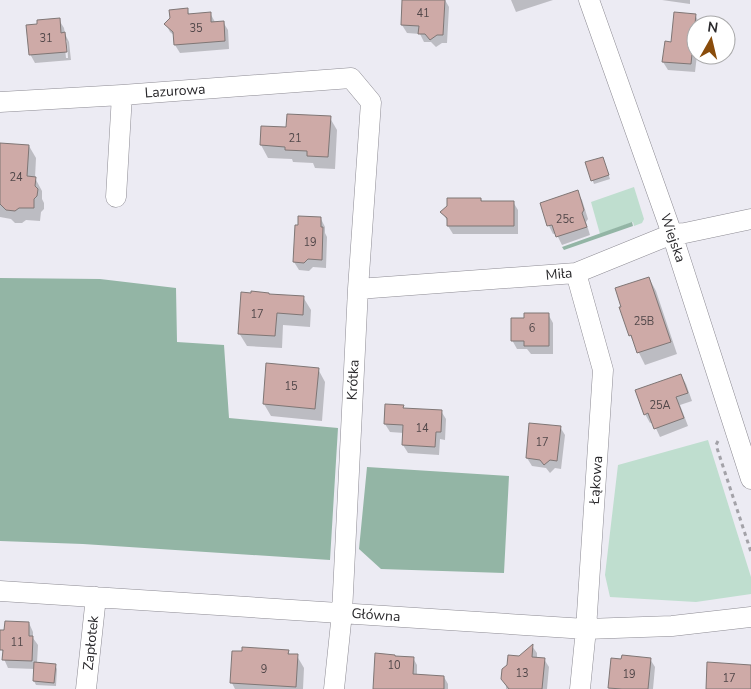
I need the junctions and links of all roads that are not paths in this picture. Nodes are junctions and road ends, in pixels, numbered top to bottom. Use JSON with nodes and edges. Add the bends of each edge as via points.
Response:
{"nodes":[{"id":1,"x":588,"y":0,"type":"edge"},
{"id":2,"x":351,"y":78,"type":"joint"},
{"id":3,"x":122,"y":95,"type":"junction"},
{"id":4,"x":0,"y":102,"type":"edge"},
{"id":5,"x":116,"y":197,"type":"dead end"},
{"id":6,"x":751,"y":218,"type":"edge"},
{"id":7,"x":672,"y":234,"type":"junction"},
{"id":8,"x":576,"y":273,"type":"junction"},
{"id":9,"x":358,"y":288,"type":"junction"},
{"id":10,"x":751,"y":479,"type":"edge"},
{"id":11,"x":0,"y":591,"type":"edge"},
{"id":12,"x":96,"y":597,"type":"junction"},
{"id":13,"x":342,"y":613,"type":"junction"},
{"id":14,"x":751,"y":617,"type":"edge"},
{"id":15,"x":586,"y":629,"type":"junction"},
{"id":16,"x":86,"y":689,"type":"edge"},
{"id":17,"x":334,"y":689,"type":"edge"},
{"id":18,"x":580,"y":689,"type":"edge"}],
"edges":[{"from":1,"to":7,"type":"street","name":"Wiejska"},
{"from":2,"to":3,"type":"street","name":"Lazurowa"},
{"from":2,"to":9,"type":"street","name":"Krótka","via":[[372,102]]},
{"from":3,"to":4,"type":"street","name":"Lazurowa"},
{"from":3,"to":5,"type":"street"},
{"from":6,"to":7,"type":"street","name":"Miła"},
{"from":7,"to":8,"type":"street","name":"Miła"},
{"from":7,"to":10,"type":"street","name":"Wiejska"},
{"from":8,"to":9,"type":"street","name":"Miła"},
{"from":8,"to":15,"type":"street","name":"Łąkowa","via":[[603,370]]},
{"from":9,"to":13,"type":"street","name":"Krótka"},
{"from":11,"to":12,"type":"street","name":"Główna"},
{"from":12,"to":13,"type":"street","name":"Główna"},
{"from":12,"to":16,"type":"street","name":"Zapłotek"},
{"from":13,"to":15,"type":"street","name":"Główna"},
{"from":13,"to":17,"type":"street","name":"Krótka"},
{"from":14,"to":15,"type":"street","name":"Główna","via":[[672,626]]},
{"from":15,"to":18,"type":"street","name":"Łąkowa"}]}
